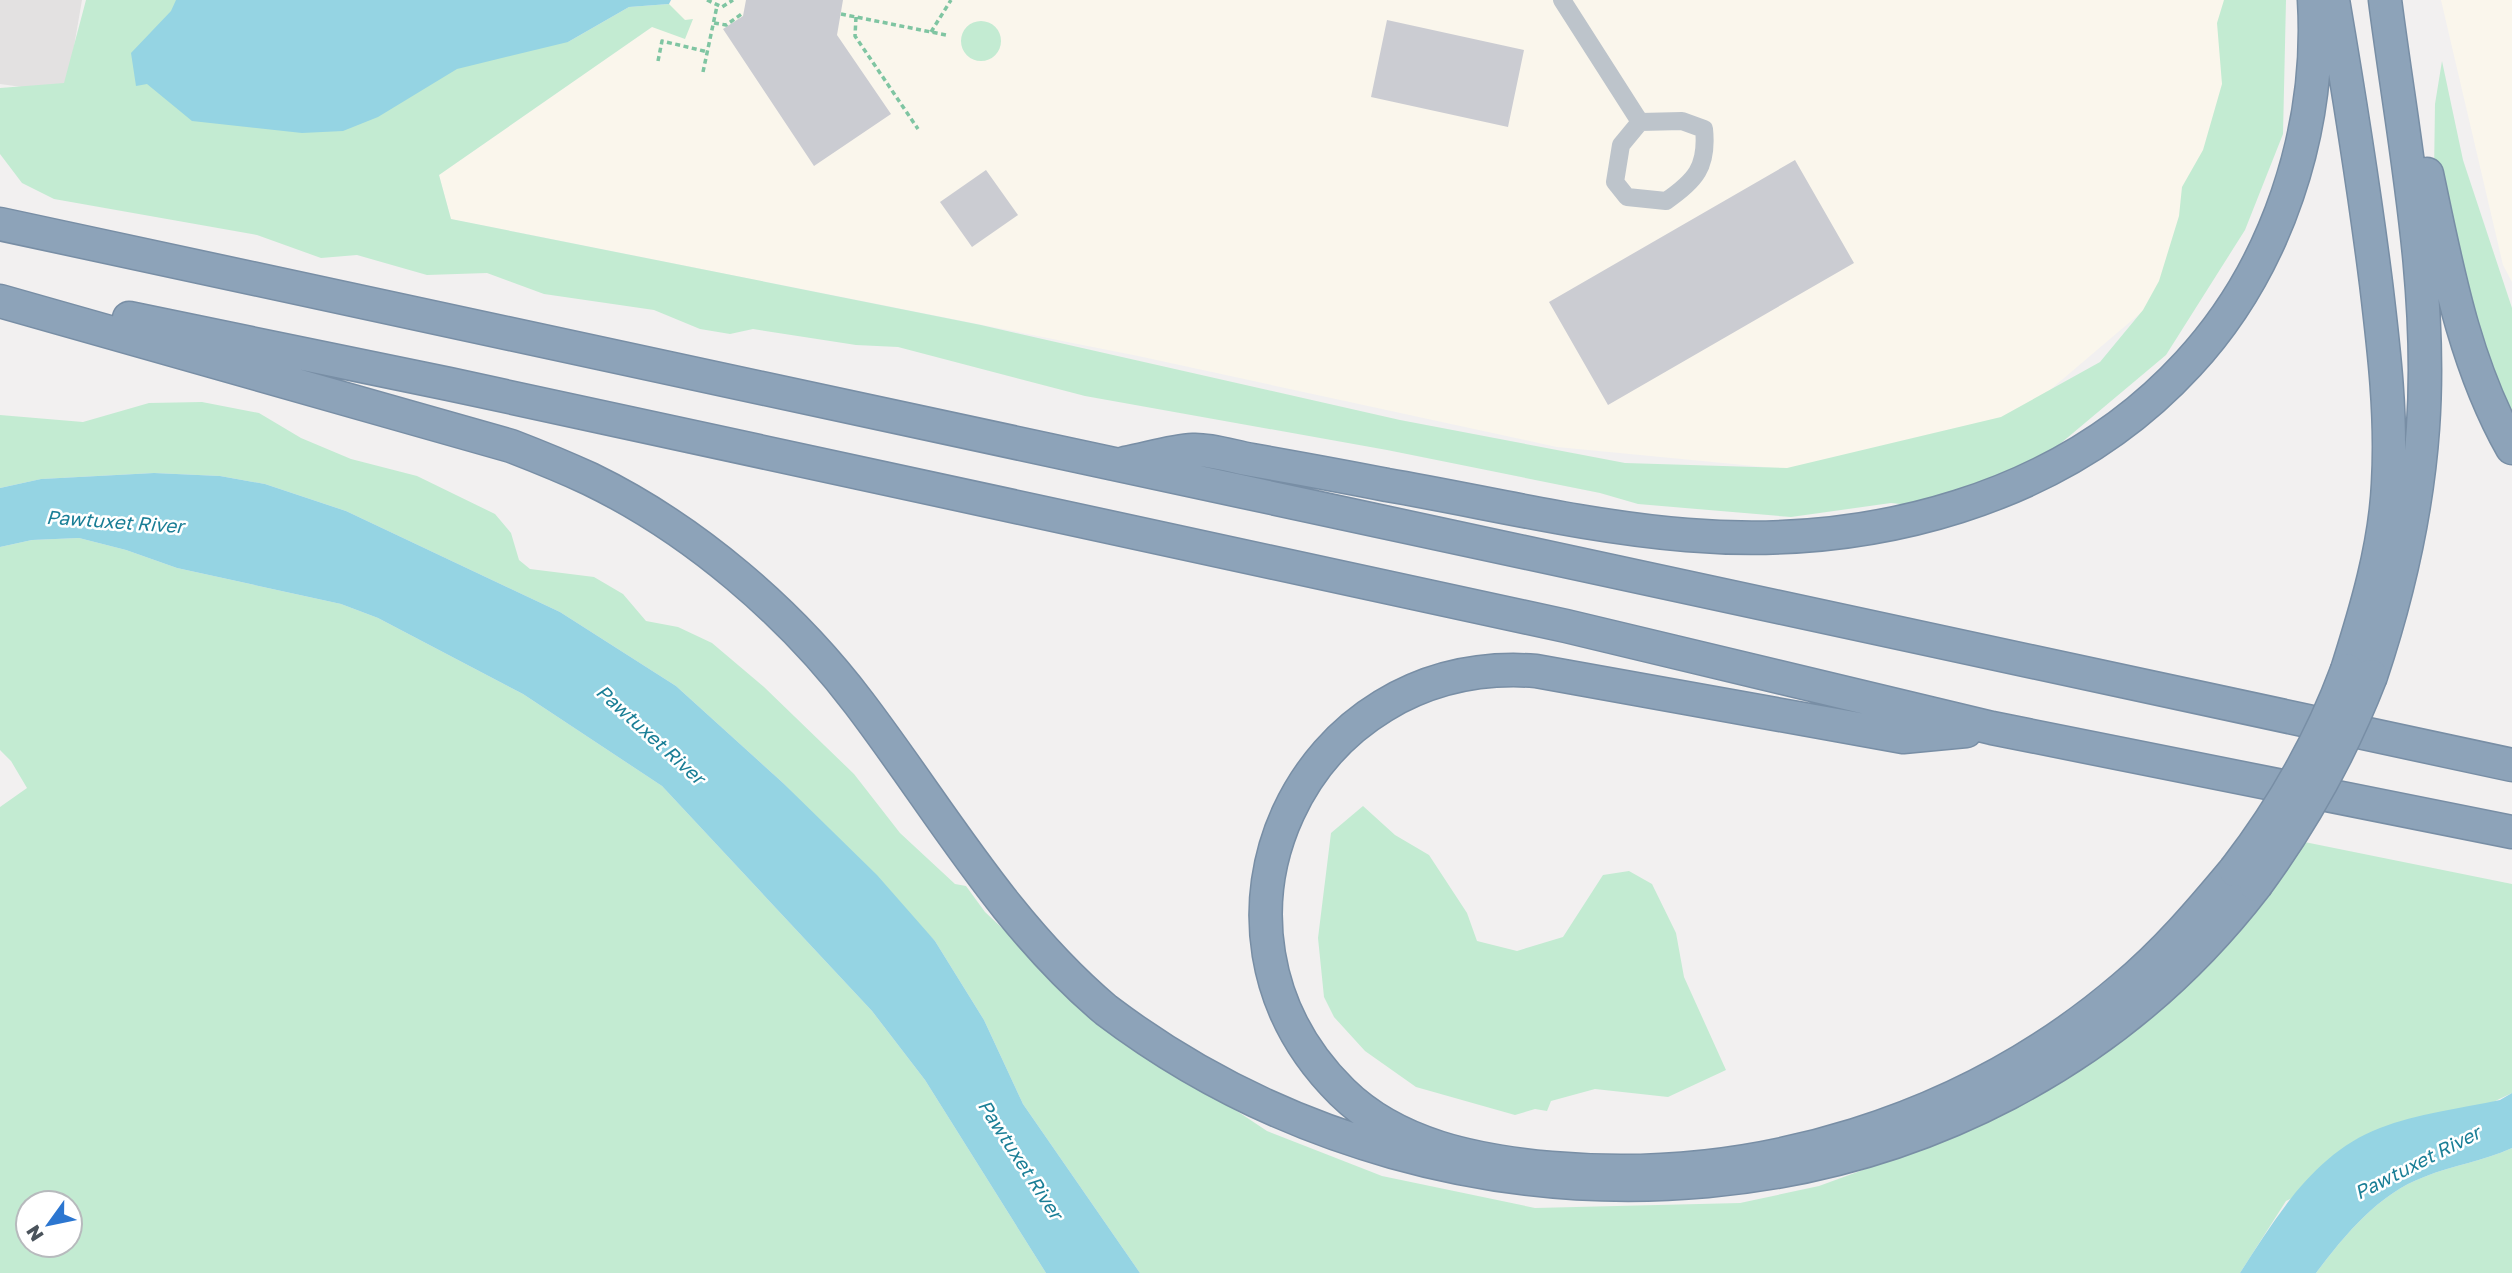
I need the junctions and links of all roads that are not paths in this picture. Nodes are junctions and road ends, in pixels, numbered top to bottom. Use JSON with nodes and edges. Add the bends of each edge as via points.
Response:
{"nodes":[{"id":1,"x":1562,"y":0,"type":"edge"},
{"id":2,"x":2314,"y":0,"type":"edge"},
{"id":3,"x":2333,"y":0,"type":"edge"},
{"id":4,"x":2387,"y":0,"type":"edge"},
{"id":5,"x":1640,"y":122,"type":"junction"},
{"id":6,"x":0,"y":224,"type":"edge"},
{"id":7,"x":0,"y":294,"type":"edge"},
{"id":8,"x":0,"y":301,"type":"edge"},
{"id":9,"x":2512,"y":449,"type":"edge"},
{"id":10,"x":1113,"y":465,"type":"junction"},
{"id":11,"x":2359,"y":673,"type":"junction"},
{"id":12,"x":1992,"y":728,"type":"junction"},
{"id":13,"x":2512,"y":765,"type":"edge"},
{"id":14,"x":2512,"y":832,"type":"edge"},
{"id":15,"x":2245,"y":878,"type":"junction"}],
"edges":[{"from":1,"to":5,"type":"street"},
{"from":2,"to":10,"type":"highway","via":[[2312,81],[2293,177],[2271,238],[2238,298],[2197,354],[2148,404],[2068,460],[2003,492],[1930,515],[1851,530],[1726,538],[1594,522],[1194,450]]},
{"from":3,"to":11,"type":"highway","via":[[2369,224],[2389,413],[2388,486]]},
{"from":4,"to":9,"type":"highway","via":[[2454,301],[2477,374]]},
{"from":4,"to":11,"type":"highway","via":[[2415,232],[2424,335],[2424,413],[2412,524],[2388,626]]},
{"from":5,"to":5,"type":"street","via":[[1621,145],[1615,182],[1627,197],[1666,201],[1693,182],[1705,146],[1704,128],[1682,121]]},
{"from":6,"to":10,"type":"highway"},
{"from":7,"to":12,"type":"highway","via":[[449,384],[1566,626]]},
{"from":8,"to":15,"type":"highway","via":[[511,446],[625,498],[723,566],[812,649],[856,699],[1004,905],[1106,1010],[1193,1073],[1265,1115],[1338,1145],[1436,1176],[1581,1196],[1675,1196],[1778,1183],[1903,1146],[1999,1103],[2103,1037],[2189,961]]},
{"from":10,"to":13,"type":"highway"},
{"from":11,"to":15,"type":"highway","bridge":true,"via":[[2334,705],[2269,823]]},
{"from":12,"to":14,"type":"highway"},
{"from":12,"to":15,"type":"highway","via":[[1903,737],[1536,671],[1490,670],[1423,684],[1344,734],[1310,774],[1285,819],[1270,870],[1266,921],[1283,1001],[1307,1050],[1343,1093],[1413,1139],[1488,1160],[1579,1171],[1716,1166],[1840,1141],[1916,1114],[1988,1079],[2061,1035],[2124,988]]}]}
